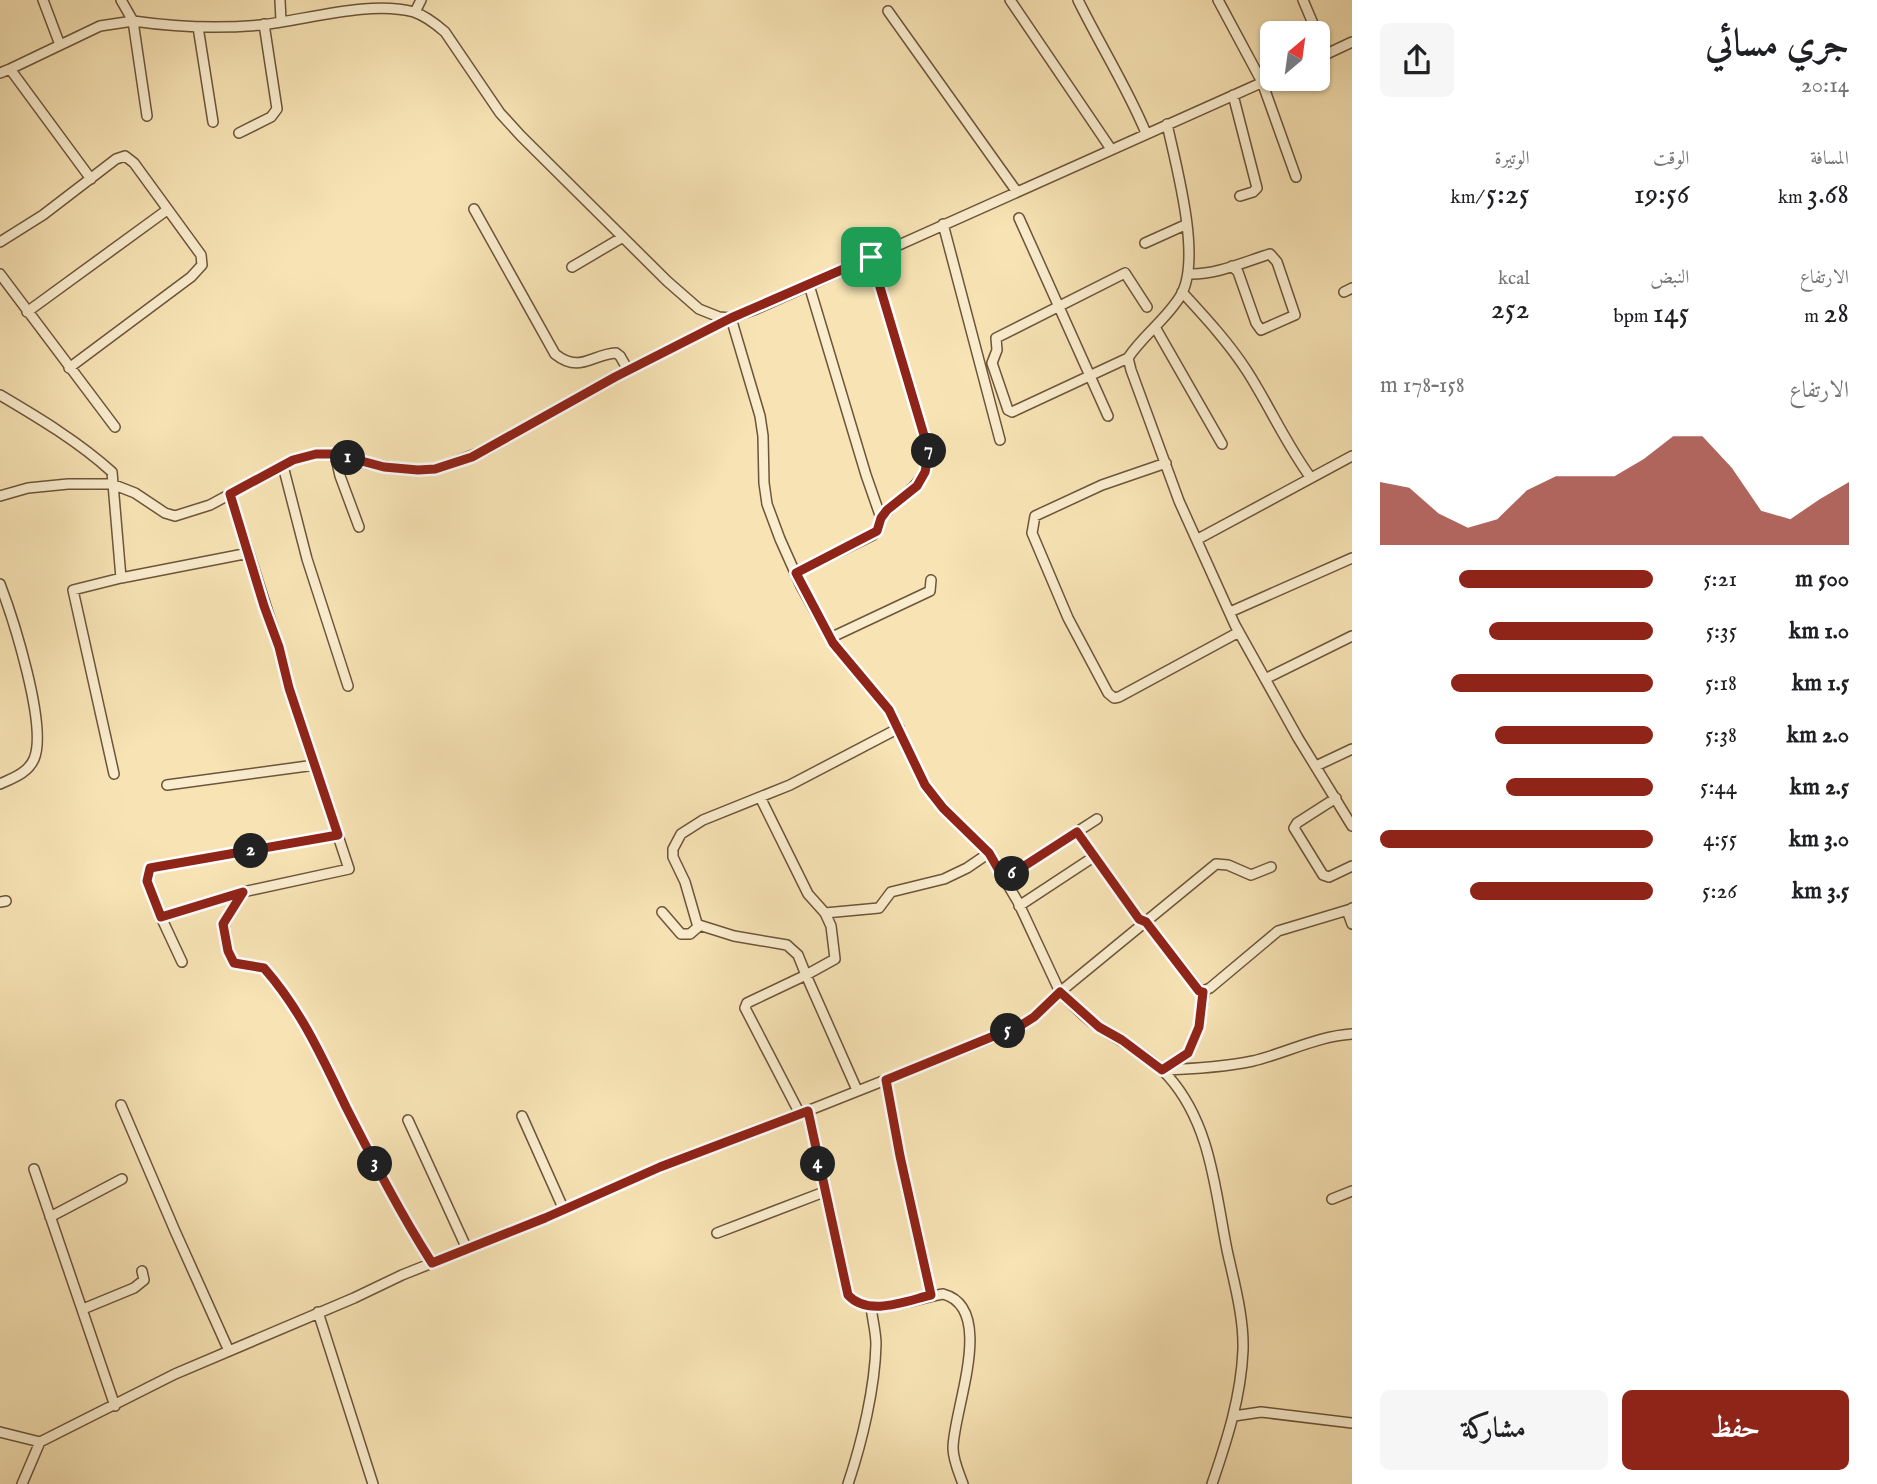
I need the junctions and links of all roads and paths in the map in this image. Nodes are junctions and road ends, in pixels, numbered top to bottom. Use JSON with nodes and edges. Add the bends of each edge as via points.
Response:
{"nodes":[{"id":1,"x":43,"y":0,"type":"edge"},
{"id":2,"x":121,"y":0,"type":"edge"},
{"id":3,"x":281,"y":0,"type":"edge"},
{"id":4,"x":421,"y":0,"type":"edge"},
{"id":5,"x":1010,"y":0,"type":"edge"},
{"id":6,"x":1079,"y":0,"type":"edge"},
{"id":7,"x":1218,"y":0,"type":"edge"},
{"id":8,"x":1303,"y":0,"type":"edge"},
{"id":9,"x":888,"y":11,"type":"dead end"},
{"id":10,"x":415,"y":12,"type":"junction"},
{"id":11,"x":133,"y":21,"type":"junction"},
{"id":12,"x":281,"y":21,"type":"junction"},
{"id":13,"x":1311,"y":21,"type":"edge"},
{"id":14,"x":264,"y":24,"type":"junction"},
{"id":15,"x":198,"y":27,"type":"junction"},
{"id":16,"x":1352,"y":43,"type":"edge"},
{"id":17,"x":60,"y":45,"type":"junction"},
{"id":18,"x":1330,"y":53,"type":"edge"},
{"id":19,"x":10,"y":69,"type":"junction"},
{"id":20,"x":0,"y":73,"type":"edge"},
{"id":21,"x":1260,"y":78,"type":"edge"},
{"id":22,"x":1260,"y":83,"type":"edge"},
{"id":23,"x":1265,"y":91,"type":"edge"},
{"id":24,"x":1233,"y":95,"type":"junction"},
{"id":25,"x":147,"y":116,"type":"dead end"},
{"id":26,"x":213,"y":122,"type":"dead end"},
{"id":27,"x":1167,"y":124,"type":"junction"},
{"id":28,"x":239,"y":133,"type":"dead end"},
{"id":29,"x":1146,"y":133,"type":"junction"},
{"id":30,"x":1111,"y":149,"type":"junction"},
{"id":31,"x":1296,"y":177,"type":"dead end"},
{"id":32,"x":92,"y":179,"type":"junction"},
{"id":33,"x":1017,"y":192,"type":"junction"},
{"id":34,"x":1240,"y":196,"type":"dead end"},
{"id":35,"x":474,"y":209,"type":"dead end"},
{"id":36,"x":167,"y":210,"type":"junction"},
{"id":37,"x":1019,"y":218,"type":"dead end"},
{"id":38,"x":943,"y":224,"type":"junction"},
{"id":39,"x":1185,"y":225,"type":"junction"},
{"id":40,"x":623,"y":237,"type":"junction"},
{"id":41,"x":0,"y":242,"type":"edge"},
{"id":42,"x":1145,"y":243,"type":"dead end"},
{"id":43,"x":871,"y":257,"type":"junction"},
{"id":44,"x":1232,"y":266,"type":"junction"},
{"id":45,"x":572,"y":267,"type":"dead end"},
{"id":46,"x":0,"y":274,"type":"edge"},
{"id":47,"x":1189,"y":274,"type":"junction"},
{"id":48,"x":809,"y":285,"type":"junction"},
{"id":49,"x":1182,"y":292,"type":"junction"},
{"id":50,"x":1057,"y":306,"type":"junction"},
{"id":51,"x":1147,"y":307,"type":"dead end"},
{"id":52,"x":27,"y":312,"type":"junction"},
{"id":53,"x":731,"y":318,"type":"junction"},
{"id":54,"x":1155,"y":327,"type":"junction"},
{"id":55,"x":1128,"y":358,"type":"junction"},
{"id":56,"x":69,"y":368,"type":"junction"},
{"id":57,"x":628,"y":370,"type":"junction"},
{"id":58,"x":1089,"y":375,"type":"junction"},
{"id":59,"x":0,"y":395,"type":"edge"},
{"id":60,"x":1108,"y":416,"type":"dead end"},
{"id":61,"x":115,"y":427,"type":"dead end"},
{"id":62,"x":1000,"y":440,"type":"dead end"},
{"id":63,"x":1222,"y":444,"type":"dead end"},
{"id":64,"x":335,"y":454,"type":"junction"},
{"id":65,"x":1352,"y":456,"type":"edge"},
{"id":66,"x":1166,"y":463,"type":"junction"},
{"id":67,"x":283,"y":466,"type":"junction"},
{"id":68,"x":1311,"y":478,"type":"junction"},
{"id":69,"x":112,"y":484,"type":"junction"},
{"id":70,"x":230,"y":494,"type":"junction"},
{"id":71,"x":0,"y":496,"type":"edge"},
{"id":72,"x":881,"y":518,"type":"junction"},
{"id":73,"x":359,"y":527,"type":"dead end"},
{"id":74,"x":1198,"y":540,"type":"junction"},
{"id":75,"x":249,"y":553,"type":"junction"},
{"id":76,"x":1352,"y":558,"type":"edge"},
{"id":77,"x":796,"y":573,"type":"junction"},
{"id":78,"x":121,"y":578,"type":"junction"},
{"id":79,"x":932,"y":580,"type":"dead end"},
{"id":80,"x":0,"y":584,"type":"edge"},
{"id":81,"x":1230,"y":612,"type":"junction"},
{"id":82,"x":1239,"y":632,"type":"junction"},
{"id":83,"x":830,"y":638,"type":"junction"},
{"id":84,"x":1351,"y":638,"type":"edge"},
{"id":85,"x":1265,"y":679,"type":"junction"},
{"id":86,"x":348,"y":686,"type":"dead end"},
{"id":87,"x":899,"y":728,"type":"junction"},
{"id":88,"x":1352,"y":749,"type":"edge"},
{"id":89,"x":315,"y":765,"type":"junction"},
{"id":90,"x":1316,"y":766,"type":"junction"},
{"id":91,"x":114,"y":774,"type":"dead end"},
{"id":92,"x":0,"y":784,"type":"edge"},
{"id":93,"x":167,"y":786,"type":"dead end"},
{"id":94,"x":760,"y":797,"type":"junction"},
{"id":95,"x":1336,"y":798,"type":"junction"},
{"id":96,"x":1348,"y":810,"type":"edge"},
{"id":97,"x":1097,"y":819,"type":"dead end"},
{"id":98,"x":1352,"y":826,"type":"edge"},
{"id":99,"x":1077,"y":832,"type":"junction"},
{"id":100,"x":338,"y":835,"type":"junction"},
{"id":101,"x":989,"y":853,"type":"junction"},
{"id":102,"x":1095,"y":856,"type":"junction"},
{"id":103,"x":1352,"y":866,"type":"edge"},
{"id":104,"x":1271,"y":867,"type":"dead end"},
{"id":105,"x":1004,"y":879,"type":"junction"},
{"id":106,"x":243,"y":892,"type":"junction"},
{"id":107,"x":1019,"y":906,"type":"junction"},
{"id":108,"x":1352,"y":909,"type":"edge"},
{"id":109,"x":662,"y":912,"type":"dead end"},
{"id":110,"x":825,"y":913,"type":"junction"},
{"id":111,"x":161,"y":917,"type":"junction"},
{"id":112,"x":1146,"y":922,"type":"junction"},
{"id":113,"x":1352,"y":924,"type":"edge"},
{"id":114,"x":699,"y":925,"type":"junction"},
{"id":115,"x":182,"y":962,"type":"dead end"},
{"id":116,"x":806,"y":975,"type":"junction"},
{"id":117,"x":1060,"y":992,"type":"junction"},
{"id":118,"x":1203,"y":992,"type":"junction"},
{"id":119,"x":1352,"y":1034,"type":"edge"},
{"id":120,"x":1162,"y":1070,"type":"junction"},
{"id":121,"x":886,"y":1080,"type":"junction"},
{"id":122,"x":857,"y":1090,"type":"junction"},
{"id":123,"x":121,"y":1105,"type":"dead end"},
{"id":124,"x":804,"y":1112,"type":"junction"},
{"id":125,"x":522,"y":1116,"type":"dead end"},
{"id":126,"x":408,"y":1120,"type":"dead end"},
{"id":127,"x":34,"y":1169,"type":"dead end"},
{"id":128,"x":121,"y":1179,"type":"dead end"},
{"id":129,"x":1352,"y":1191,"type":"edge"},
{"id":130,"x":824,"y":1192,"type":"junction"},
{"id":131,"x":1332,"y":1199,"type":"dead end"},
{"id":132,"x":564,"y":1210,"type":"junction"},
{"id":133,"x":50,"y":1217,"type":"junction"},
{"id":134,"x":717,"y":1233,"type":"dead end"},
{"id":135,"x":467,"y":1249,"type":"junction"},
{"id":136,"x":432,"y":1263,"type":"junction"},
{"id":137,"x":142,"y":1270,"type":"dead end"},
{"id":138,"x":931,"y":1295,"type":"junction"},
{"id":139,"x":871,"y":1306,"type":"junction"},
{"id":140,"x":83,"y":1309,"type":"junction"},
{"id":141,"x":318,"y":1312,"type":"junction"},
{"id":142,"x":229,"y":1351,"type":"junction"},
{"id":143,"x":115,"y":1406,"type":"junction"},
{"id":144,"x":1234,"y":1416,"type":"junction"},
{"id":145,"x":1352,"y":1423,"type":"edge"},
{"id":146,"x":0,"y":1432,"type":"edge"},
{"id":147,"x":40,"y":1442,"type":"junction"},
{"id":148,"x":22,"y":1484,"type":"edge"},
{"id":149,"x":373,"y":1484,"type":"edge"},
{"id":150,"x":848,"y":1484,"type":"edge"},
{"id":151,"x":963,"y":1484,"type":"edge"},
{"id":152,"x":1212,"y":1484,"type":"edge"}],
"edges":[{"from":1,"to":17,"type":"street"},
{"from":2,"to":11,"type":"street"},
{"from":3,"to":12,"type":"street"},
{"from":4,"to":10,"type":"street"},
{"from":5,"to":30,"type":"street"},
{"from":6,"to":29,"type":"street"},
{"from":7,"to":21,"type":"street"},
{"from":8,"to":13,"type":"street"},
{"from":9,"to":33,"type":"street"},
{"from":10,"to":12,"type":"street","via":[[351,11]]},
{"from":10,"to":40,"type":"street","via":[[445,32],[500,113]]},
{"from":11,"to":15,"type":"street"},
{"from":11,"to":17,"type":"street","via":[[100,26]]},
{"from":11,"to":25,"type":"street"},
{"from":12,"to":14,"type":"street"},
{"from":14,"to":15,"type":"street"},
{"from":14,"to":28,"type":"street","via":[[277,109],[271,117]]},
{"from":15,"to":26,"type":"street"},
{"from":16,"to":18,"type":"street"},
{"from":17,"to":19,"type":"street"},
{"from":19,"to":20,"type":"street"},
{"from":19,"to":32,"type":"street"},
{"from":22,"to":24,"type":"street"},
{"from":23,"to":31,"type":"street"},
{"from":24,"to":27,"type":"street"},
{"from":24,"to":34,"type":"street","via":[[1257,188]]},
{"from":27,"to":29,"type":"street"},
{"from":27,"to":39,"type":"street"},
{"from":29,"to":30,"type":"street"},
{"from":30,"to":33,"type":"street"},
{"from":32,"to":36,"type":"street","via":[[125,156]]},
{"from":32,"to":41,"type":"street"},
{"from":33,"to":38,"type":"street"},
{"from":35,"to":57,"type":"street","via":[[555,354],[578,363],[616,353]]},
{"from":36,"to":52,"type":"street"},
{"from":36,"to":56,"type":"street","via":[[201,255],[199,270]]},
{"from":37,"to":50,"type":"street"},
{"from":38,"to":43,"type":"street"},
{"from":38,"to":62,"type":"street"},
{"from":39,"to":42,"type":"street"},
{"from":39,"to":47,"type":"street"},
{"from":40,"to":45,"type":"street"},
{"from":40,"to":53,"type":"street","via":[[699,309]]},
{"from":43,"to":48,"type":"street"},
{"from":43,"to":72,"type":"street","via":[[929,452],[917,486]]},
{"from":44,"to":44,"type":"street","via":[[1273,256],[1295,315],[1261,330]]},
{"from":44,"to":47,"type":"street"},
{"from":46,"to":52,"type":"street"},
{"from":47,"to":49,"type":"street"},
{"from":48,"to":53,"type":"street"},
{"from":48,"to":72,"type":"street"},
{"from":49,"to":54,"type":"street"},
{"from":49,"to":68,"type":"street","via":[[1247,371]]},
{"from":50,"to":51,"type":"street","via":[[1125,273]]},
{"from":50,"to":58,"type":"street"},
{"from":50,"to":58,"type":"street","via":[[996,338],[992,363],[1009,410],[1015,412]]},
{"from":52,"to":56,"type":"street"},
{"from":53,"to":57,"type":"street"},
{"from":53,"to":77,"type":"street","via":[[760,416],[768,504]]},
{"from":54,"to":55,"type":"street"},
{"from":54,"to":63,"type":"street"},
{"from":55,"to":58,"type":"street"},
{"from":55,"to":66,"type":"street"},
{"from":56,"to":61,"type":"street"},
{"from":57,"to":64,"type":"street","via":[[486,450],[444,466],[402,469]]},
{"from":58,"to":60,"type":"street"},
{"from":59,"to":69,"type":"street","via":[[97,458],[112,472]]},
{"from":64,"to":67,"type":"street","via":[[302,457]]},
{"from":64,"to":73,"type":"street"},
{"from":65,"to":68,"type":"street"},
{"from":66,"to":74,"type":"street"},
{"from":66,"to":82,"type":"street","via":[[1081,493],[1035,516],[1031,533],[1068,618],[1114,698]]},
{"from":67,"to":70,"type":"street"},
{"from":67,"to":86,"type":"street"},
{"from":68,"to":74,"type":"street"},
{"from":69,"to":70,"type":"street","via":[[175,516]]},
{"from":69,"to":71,"type":"street","via":[[28,488]]},
{"from":69,"to":78,"type":"street"},
{"from":70,"to":75,"type":"street"},
{"from":72,"to":77,"type":"street","via":[[873,535]]},
{"from":74,"to":81,"type":"street"},
{"from":75,"to":78,"type":"street"},
{"from":75,"to":89,"type":"street"},
{"from":76,"to":81,"type":"street"},
{"from":77,"to":83,"type":"street"},
{"from":78,"to":91,"type":"street","via":[[73,590]]},
{"from":79,"to":83,"type":"street","via":[[930,591]]},
{"from":80,"to":92,"type":"street","via":[[16,627],[38,746],[32,763]]},
{"from":81,"to":82,"type":"street"},
{"from":82,"to":85,"type":"street"},
{"from":83,"to":87,"type":"street"},
{"from":84,"to":85,"type":"street"},
{"from":85,"to":90,"type":"street"},
{"from":87,"to":94,"type":"street"},
{"from":87,"to":101,"type":"street","via":[[925,785]]},
{"from":88,"to":90,"type":"street"},
{"from":89,"to":93,"type":"street"},
{"from":89,"to":100,"type":"street"},
{"from":90,"to":95,"type":"street"},
{"from":94,"to":110,"type":"street","via":[[808,894]]},
{"from":94,"to":114,"type":"street","via":[[703,820],[676,841],[673,857]]},
{"from":95,"to":96,"type":"street"},
{"from":95,"to":103,"type":"street","via":[[1297,823],[1295,830],[1323,875],[1329,877]]},
{"from":96,"to":98,"type":"street"},
{"from":97,"to":99,"type":"street"},
{"from":99,"to":102,"type":"street"},
{"from":99,"to":105,"type":"street"},
{"from":100,"to":106,"type":"street","via":[[349,869]]},
{"from":100,"to":111,"type":"street","via":[[150,868],[147,881]]},
{"from":101,"to":105,"type":"street"},
{"from":101,"to":110,"type":"street","via":[[944,879],[891,892],[879,908]]},
{"from":102,"to":107,"type":"street"},
{"from":102,"to":112,"type":"street","via":[[1139,919]]},
{"from":104,"to":112,"type":"street","via":[[1251,875],[1216,864]]},
{"from":105,"to":107,"type":"street"},
{"from":106,"to":111,"type":"street"},
{"from":106,"to":136,"type":"street","via":[[223,924],[232,960],[238,966],[264,968],[302,1017],[373,1159]]},
{"from":107,"to":117,"type":"street"},
{"from":108,"to":113,"type":"street","via":[[1348,917]]},
{"from":108,"to":118,"type":"street","via":[[1278,930]]},
{"from":109,"to":114,"type":"street","via":[[681,934],[690,934]]},
{"from":110,"to":116,"type":"street","via":[[835,959]]},
{"from":111,"to":115,"type":"street"},
{"from":112,"to":117,"type":"street"},
{"from":112,"to":118,"type":"street"},
{"from":114,"to":116,"type":"street","via":[[786,945],[798,954]]},
{"from":116,"to":122,"type":"street"},
{"from":116,"to":124,"type":"street","via":[[745,1008]]},
{"from":117,"to":120,"type":"street","via":[[1099,1027]]},
{"from":117,"to":121,"type":"street","via":[[1023,1024]]},
{"from":118,"to":120,"type":"street","via":[[1199,1027],[1188,1053]]},
{"from":119,"to":120,"type":"street","via":[[1253,1060]]},
{"from":120,"to":144,"type":"street","via":[[1197,1120],[1218,1199],[1243,1346]]},
{"from":121,"to":122,"type":"street"},
{"from":121,"to":138,"type":"street"},
{"from":122,"to":124,"type":"street"},
{"from":123,"to":142,"type":"street"},
{"from":124,"to":130,"type":"street"},
{"from":124,"to":132,"type":"street","via":[[660,1167]]},
{"from":125,"to":132,"type":"street"},
{"from":126,"to":135,"type":"street"},
{"from":127,"to":133,"type":"street"},
{"from":128,"to":133,"type":"street"},
{"from":129,"to":131,"type":"street"},
{"from":130,"to":134,"type":"street"},
{"from":130,"to":139,"type":"street","via":[[848,1295]]},
{"from":132,"to":135,"type":"street"},
{"from":133,"to":140,"type":"street"},
{"from":135,"to":136,"type":"street"},
{"from":136,"to":141,"type":"street"},
{"from":137,"to":140,"type":"street","via":[[144,1280],[134,1289]]},
{"from":138,"to":139,"type":"street"},
{"from":138,"to":151,"type":"street","via":[[951,1297],[966,1315],[970,1355],[953,1451]]},
{"from":139,"to":150,"type":"street","via":[[876,1343],[872,1376]]},
{"from":140,"to":143,"type":"street"},
{"from":141,"to":142,"type":"street"},
{"from":141,"to":149,"type":"street"},
{"from":142,"to":143,"type":"street"},
{"from":143,"to":147,"type":"street"},
{"from":144,"to":145,"type":"street","via":[[1261,1412]]},
{"from":144,"to":152,"type":"street"},
{"from":146,"to":147,"type":"street"},
{"from":147,"to":148,"type":"street"}]}
